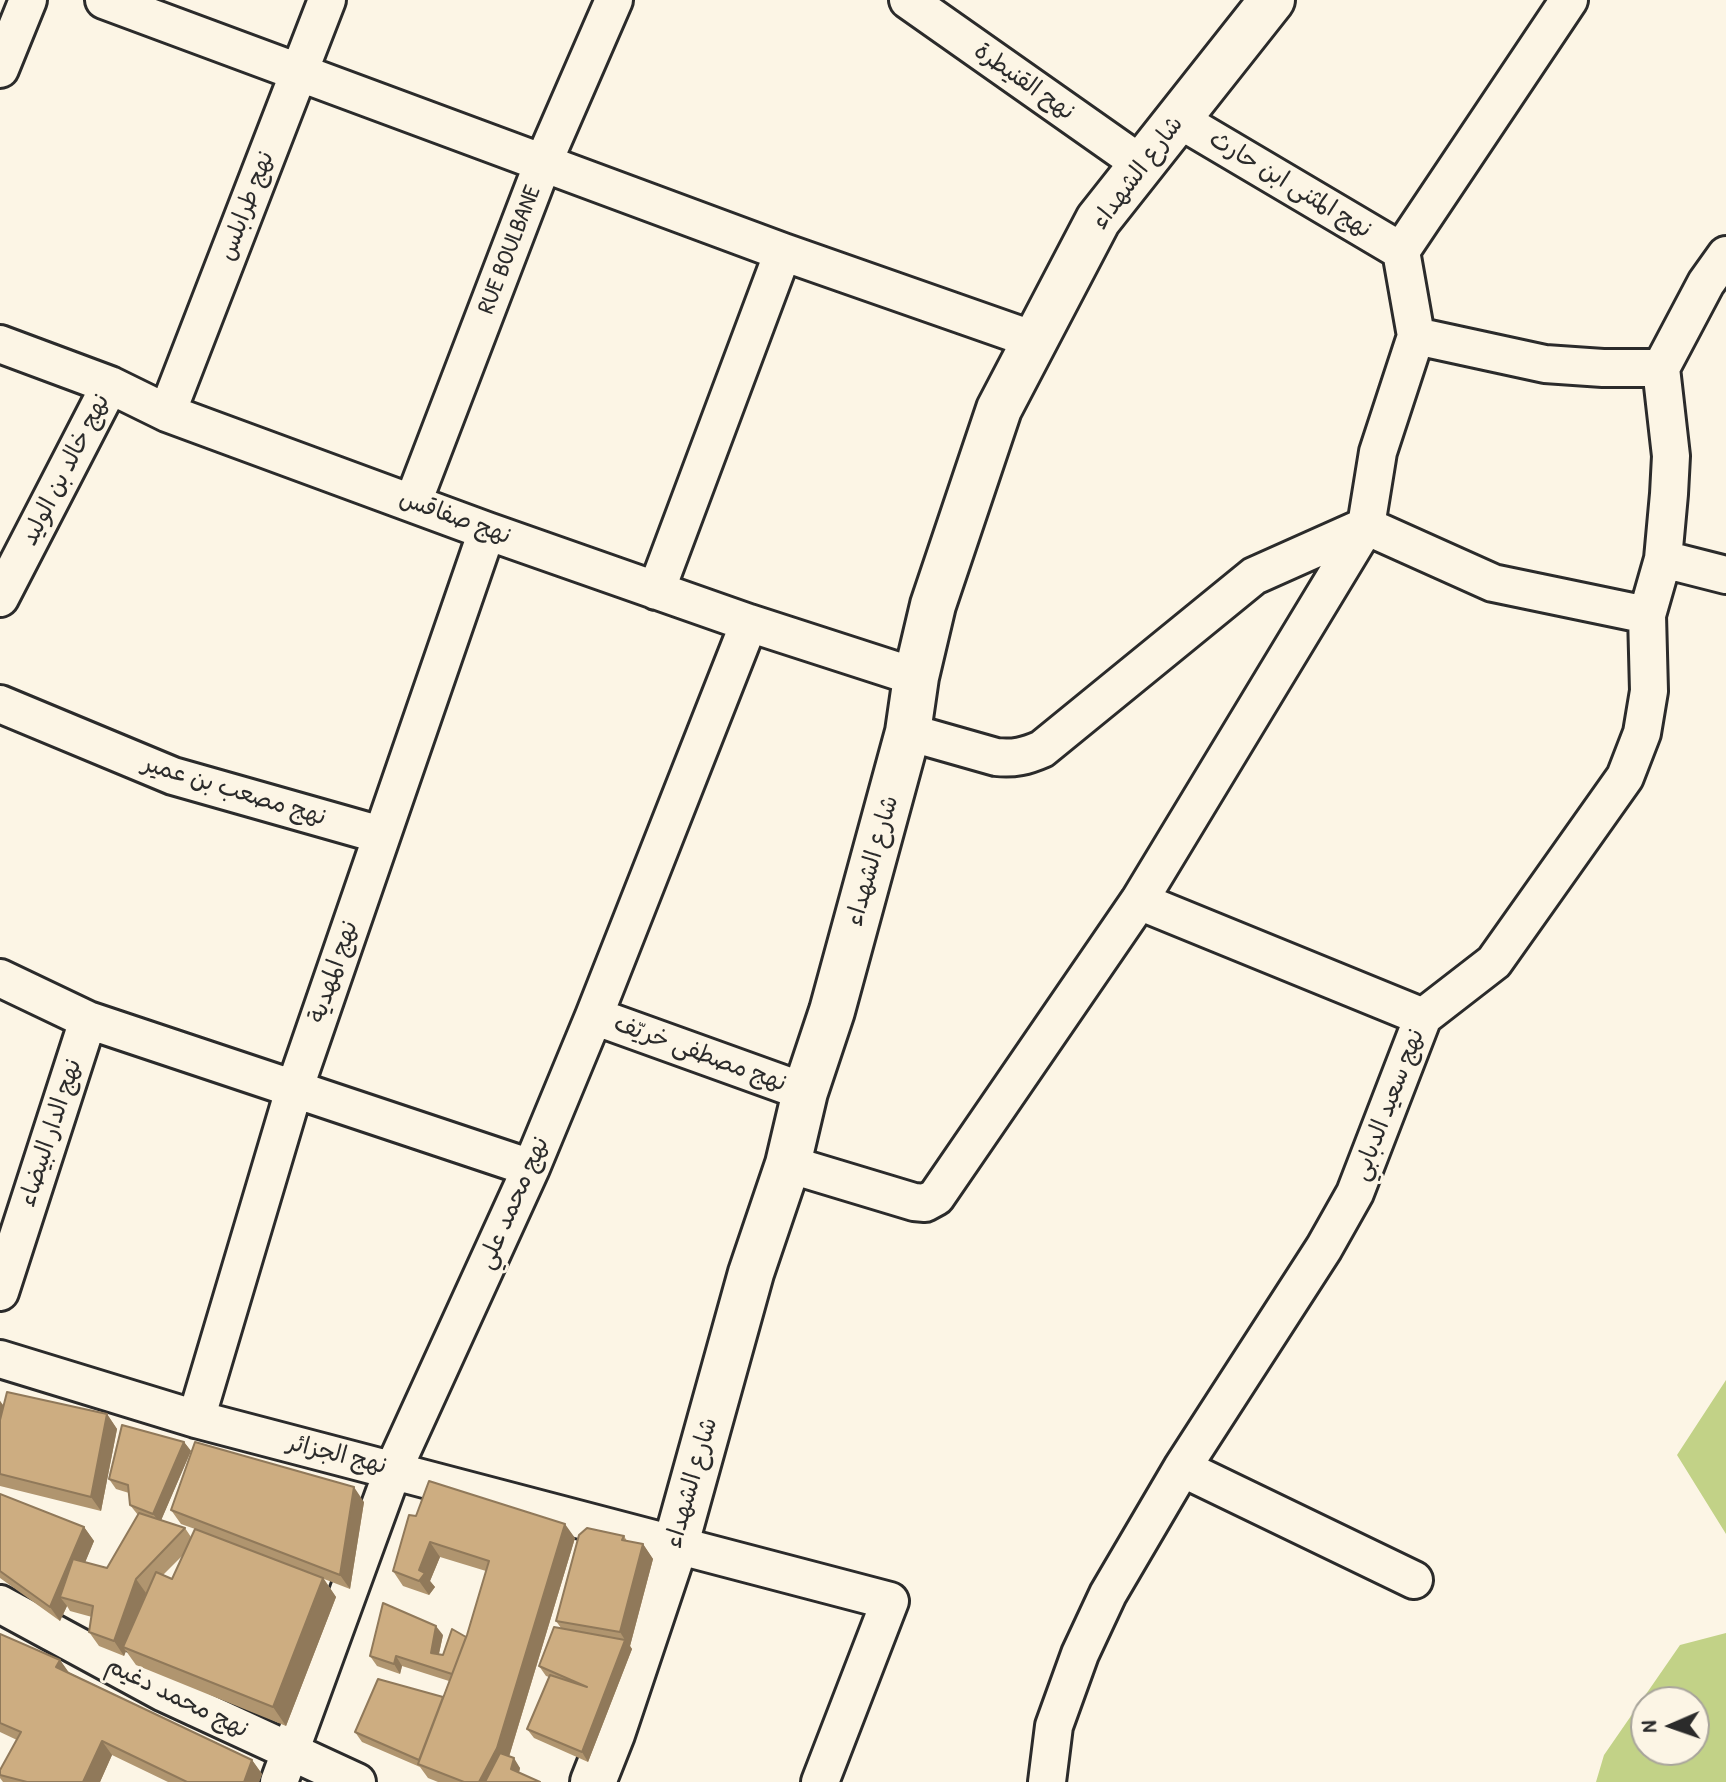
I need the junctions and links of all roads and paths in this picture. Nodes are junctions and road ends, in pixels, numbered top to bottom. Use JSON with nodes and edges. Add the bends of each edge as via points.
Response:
{"nodes":[{"id":1,"x":28,"y":0,"type":"edge"},
{"id":2,"x":104,"y":0,"type":"edge"},
{"id":3,"x":327,"y":0,"type":"edge"},
{"id":4,"x":614,"y":0,"type":"edge"},
{"id":5,"x":908,"y":0,"type":"edge"},
{"id":6,"x":1272,"y":0,"type":"edge"},
{"id":7,"x":1569,"y":0,"type":"edge"},
{"id":8,"x":0,"y":69,"type":"edge"},
{"id":9,"x":298,"y":72,"type":"junction"},
{"id":10,"x":1178,"y":119,"type":"junction"},
{"id":11,"x":543,"y":163,"type":"junction"},
{"id":12,"x":1141,"y":164,"type":"junction"},
{"id":13,"x":1401,"y":251,"type":"junction"},
{"id":14,"x":783,"y":252,"type":"junction"},
{"id":15,"x":1726,"y":255,"type":"edge"},
{"id":16,"x":1416,"y":336,"type":"junction"},
{"id":17,"x":1037,"y":341,"type":"junction"},
{"id":18,"x":0,"y":344,"type":"edge"},
{"id":19,"x":1661,"y":368,"type":"junction"},
{"id":20,"x":110,"y":385,"type":"junction"},
{"id":21,"x":167,"y":413,"type":"junction"},
{"id":22,"x":413,"y":502,"type":"junction"},
{"id":23,"x":1366,"y":526,"type":"junction"},
{"id":24,"x":487,"y":531,"type":"junction"},
{"id":25,"x":1663,"y":559,"type":"junction"},
{"id":26,"x":1726,"y":575,"type":"edge"},
{"id":27,"x":656,"y":591,"type":"junction"},
{"id":28,"x":0,"y":598,"type":"edge"},
{"id":29,"x":1647,"y":615,"type":"junction"},
{"id":30,"x":749,"y":623,"type":"junction"},
{"id":31,"x":916,"y":677,"type":"junction"},
{"id":32,"x":0,"y":704,"type":"edge"},
{"id":33,"x":908,"y":732,"type":"junction"},
{"id":34,"x":381,"y":835,"type":"junction"},
{"id":35,"x":1139,"y":901,"type":"junction"},
{"id":36,"x":0,"y":978,"type":"edge"},
{"id":37,"x":594,"y":1016,"type":"junction"},
{"id":38,"x":1423,"y":1017,"type":"junction"},
{"id":39,"x":88,"y":1020,"type":"junction"},
{"id":40,"x":294,"y":1090,"type":"junction"},
{"id":41,"x":805,"y":1092,"type":"junction"},
{"id":42,"x":788,"y":1164,"type":"junction"},
{"id":43,"x":531,"y":1168,"type":"junction"},
{"id":44,"x":0,"y":1292,"type":"edge"},
{"id":45,"x":0,"y":1359,"type":"edge"},
{"id":46,"x":196,"y":1419,"type":"junction"},
{"id":47,"x":1182,"y":1468,"type":"junction"},
{"id":48,"x":393,"y":1470,"type":"junction"},
{"id":49,"x":676,"y":1543,"type":"junction"},
{"id":50,"x":1414,"y":1580,"type":"dead end"},
{"id":51,"x":0,"y":1604,"type":"edge"},
{"id":52,"x":285,"y":1768,"type":"edge"},
{"id":53,"x":357,"y":1782,"type":"edge"},
{"id":54,"x":593,"y":1782,"type":"edge"},
{"id":55,"x":820,"y":1782,"type":"edge"},
{"id":56,"x":1047,"y":1782,"type":"edge"}],
"edges":[{"from":1,"to":8,"type":"street"},
{"from":2,"to":9,"type":"street"},
{"from":3,"to":9,"type":"street","name":"نهج طرابلس"},
{"from":4,"to":11,"type":"street","name":"RUE BOULBANE"},
{"from":5,"to":12,"type":"street","name":"نهح القنيطرة"},
{"from":6,"to":10,"type":"main road","name":"شارع الشهداء"},
{"from":7,"to":13,"type":"street"},
{"from":9,"to":11,"type":"street"},
{"from":9,"to":21,"type":"street","name":"نهج طرابلس"},
{"from":10,"to":12,"type":"main road","name":"شارع الشهداء"},
{"from":10,"to":13,"type":"street","name":"نهج المثنى ابن حارث"},
{"from":11,"to":14,"type":"street"},
{"from":11,"to":22,"type":"street","name":"RUE BOULBANE"},
{"from":12,"to":17,"type":"main road","name":"شارع الشهداء","via":[[1098,220]]},
{"from":13,"to":16,"type":"street"},
{"from":14,"to":17,"type":"street"},
{"from":14,"to":27,"type":"street"},
{"from":15,"to":19,"type":"street"},
{"from":16,"to":19,"type":"street","via":[[1545,364]]},
{"from":16,"to":23,"type":"street","via":[[1378,452]]},
{"from":17,"to":31,"type":"main road","name":"شارع الشهداء","via":[[999,409],[933,605]]},
{"from":18,"to":20,"type":"street","name":"نهج صفاقس"},
{"from":19,"to":25,"type":"street","name":"نهج سعيد الدبابي","via":[[1671,456]]},
{"from":20,"to":21,"type":"street","name":"نهج صفاقس"},
{"from":20,"to":28,"type":"street","name":"نهج خالد بن الوليد"},
{"from":21,"to":22,"type":"street","name":"نهج صفاقس"},
{"from":22,"to":24,"type":"street","name":"نهج صفاقس"},
{"from":23,"to":29,"type":"street","via":[[1493,583]]},
{"from":23,"to":33,"type":"street","via":[[1254,576],[1042,749],[1011,759]]},
{"from":23,"to":35,"type":"street"},
{"from":24,"to":27,"type":"street","name":"نهج صفاقس"},
{"from":24,"to":34,"type":"street","name":"نهج المهدية"},
{"from":25,"to":26,"type":"street"},
{"from":25,"to":29,"type":"street","name":"نهج سعيد الدبابي"},
{"from":27,"to":30,"type":"street","name":"نهج صفاقس"},
{"from":29,"to":38,"type":"street","name":"نهج سعيد الدبابي","via":[[1649,691],[1642,733],[1625,777],[1494,962]]},
{"from":30,"to":31,"type":"street","name":"نهج صفاقس"},
{"from":30,"to":37,"type":"street","name":"نهج محمد علي"},
{"from":31,"to":33,"type":"main road","name":"شارع الشهداء"},
{"from":32,"to":34,"type":"street","name":"نهج مصعب بن عمير","via":[[173,776]]},
{"from":33,"to":41,"type":"main road","name":"شارع الشهداء"},
{"from":34,"to":40,"type":"street","name":"نهج المهدية"},
{"from":35,"to":38,"type":"street"},
{"from":35,"to":42,"type":"street","via":[[936,1197],[914,1202]]},
{"from":36,"to":39,"type":"street"},
{"from":37,"to":41,"type":"street","name":"نهج مصطفى خريّف"},
{"from":37,"to":43,"type":"street","name":"نهج محمد علي"},
{"from":38,"to":47,"type":"street","name":"نهج سعيد الدبابي","via":[[1355,1193]]},
{"from":39,"to":40,"type":"street"},
{"from":39,"to":44,"type":"street","name":"نهج الدار البيضاء"},
{"from":40,"to":43,"type":"street"},
{"from":40,"to":46,"type":"street","name":"نهج المهدية"},
{"from":41,"to":42,"type":"main road","name":"شارع الشهداء"},
{"from":42,"to":49,"type":"main road","name":"شارع الشهداء","via":[[751,1273]]},
{"from":43,"to":48,"type":"street","name":"نهج محمد علي"},
{"from":45,"to":46,"type":"street","name":"نهج الجزائر"},
{"from":46,"to":48,"type":"street","name":"نهج الجزائر"},
{"from":47,"to":50,"type":"street"},
{"from":47,"to":56,"type":"street","name":"نهج سعيد الدبابي","via":[[1108,1594],[1080,1654],[1054,1726]]},
{"from":48,"to":49,"type":"street","name":"نهج الجزائر"},
{"from":48,"to":52,"type":"street","name":"نهج محمد علي"},
{"from":49,"to":54,"type":"main road","name":"شارع الشهداء"},
{"from":49,"to":55,"type":"street","name":"نهج الجزائر","via":[[890,1601]]},
{"from":51,"to":52,"type":"street","name":"نهج محمد دغيم","via":[[164,1693]]},
{"from":52,"to":53,"type":"street","name":"نهج محمد دغيم"}]}
